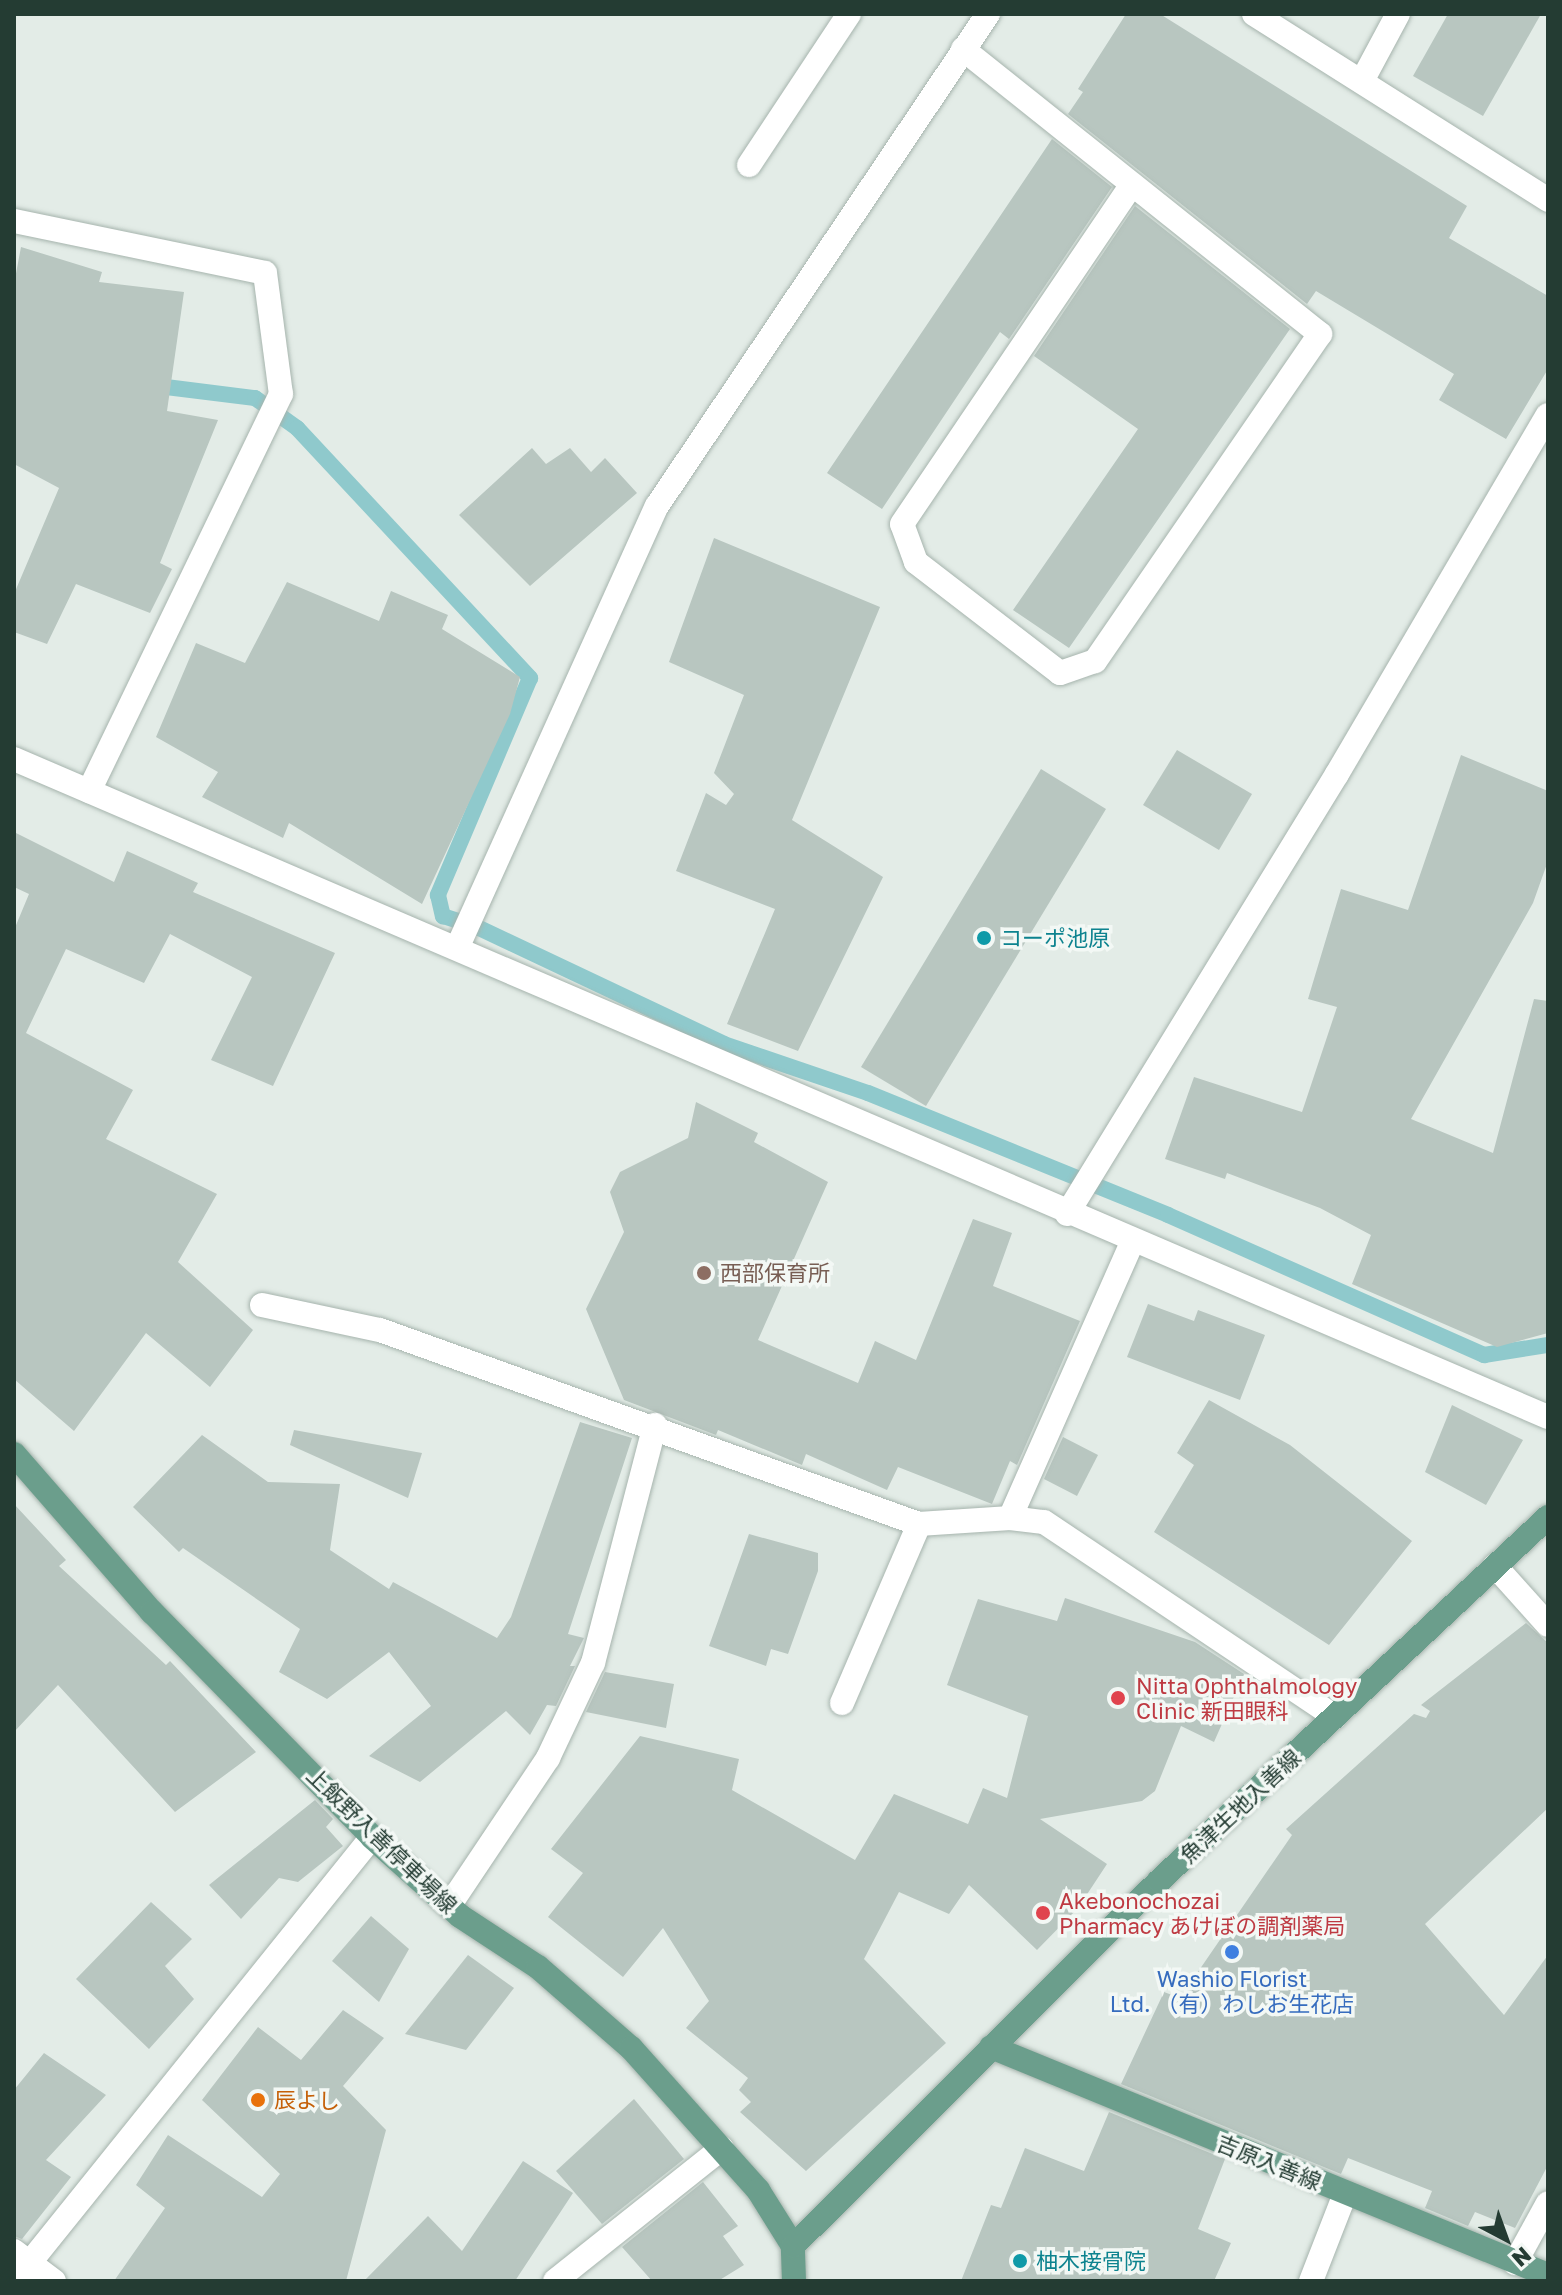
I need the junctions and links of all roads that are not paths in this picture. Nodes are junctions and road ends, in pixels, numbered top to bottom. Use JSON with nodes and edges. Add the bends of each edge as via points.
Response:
{"nodes":[{"id":1,"x":849,"y":14,"type":"edge"},
{"id":2,"x":988,"y":14,"type":"edge"},
{"id":3,"x":1254,"y":14,"type":"edge"},
{"id":4,"x":1398,"y":14,"type":"edge"},
{"id":5,"x":963,"y":49,"type":"junction"},
{"id":6,"x":1362,"y":81,"type":"junction"},
{"id":7,"x":749,"y":165,"type":"dead end"},
{"id":8,"x":1132,"y":184,"type":"junction"},
{"id":9,"x":1548,"y":200,"type":"edge"},
{"id":10,"x":14,"y":221,"type":"edge"},
{"id":11,"x":1548,"y":415,"type":"edge"},
{"id":12,"x":14,"y":759,"type":"edge"},
{"id":13,"x":89,"y":791,"type":"junction"},
{"id":14,"x":458,"y":946,"type":"junction"},
{"id":15,"x":1067,"y":1214,"type":"junction"},
{"id":16,"x":1133,"y":1241,"type":"junction"},
{"id":17,"x":262,"y":1305,"type":"dead end"},
{"id":18,"x":1548,"y":1417,"type":"edge"},
{"id":19,"x":655,"y":1425,"type":"junction"},
{"id":20,"x":14,"y":1454,"type":"edge"},
{"id":21,"x":1548,"y":1517,"type":"edge"},
{"id":22,"x":1010,"y":1518,"type":"junction"},
{"id":23,"x":919,"y":1524,"type":"junction"},
{"id":24,"x":1495,"y":1566,"type":"junction"},
{"id":25,"x":1548,"y":1625,"type":"edge"},
{"id":26,"x":842,"y":1703,"type":"dead end"},
{"id":27,"x":1335,"y":1717,"type":"junction"},
{"id":28,"x":372,"y":1837,"type":"junction"},
{"id":29,"x":449,"y":1906,"type":"junction"},
{"id":30,"x":991,"y":2047,"type":"junction"},
{"id":31,"x":722,"y":2148,"type":"junction"},
{"id":32,"x":1345,"y":2194,"type":"junction"},
{"id":33,"x":1548,"y":2203,"type":"edge"},
{"id":34,"x":793,"y":2246,"type":"junction"},
{"id":35,"x":1515,"y":2263,"type":"junction"},
{"id":36,"x":19,"y":2265,"type":"edge"},
{"id":37,"x":1548,"y":2275,"type":"edge"},
{"id":38,"x":54,"y":2281,"type":"edge"},
{"id":39,"x":555,"y":2281,"type":"edge"},
{"id":40,"x":794,"y":2281,"type":"edge"},
{"id":41,"x":1311,"y":2281,"type":"edge"}],
"edges":[{"from":1,"to":7,"type":"street"},
{"from":2,"to":5,"type":"street"},
{"from":3,"to":6,"type":"street"},
{"from":4,"to":6,"type":"street"},
{"from":5,"to":8,"type":"street"},
{"from":5,"to":14,"type":"street","via":[[657,506]]},
{"from":6,"to":9,"type":"street"},
{"from":8,"to":8,"type":"street","via":[[1320,334],[1095,661],[1060,673],[916,562],[902,524]]},
{"from":10,"to":13,"type":"street","via":[[265,273],[281,394]]},
{"from":11,"to":15,"type":"street","via":[[1337,774]]},
{"from":12,"to":13,"type":"street"},
{"from":13,"to":14,"type":"street"},
{"from":14,"to":15,"type":"street"},
{"from":15,"to":16,"type":"street"},
{"from":16,"to":18,"type":"street"},
{"from":16,"to":22,"type":"street"},
{"from":17,"to":19,"type":"street","via":[[380,1330]]},
{"from":19,"to":23,"type":"street"},
{"from":19,"to":29,"type":"street","via":[[593,1663],[548,1758]]},
{"from":20,"to":28,"type":"main road","name":"上飯野入善停車場線","via":[[152,1612]]},
{"from":21,"to":24,"type":"main road","name":"魚津生地入善線"},
{"from":22,"to":23,"type":"street"},
{"from":22,"to":27,"type":"street","via":[[1044,1522]]},
{"from":23,"to":26,"type":"street"},
{"from":24,"to":25,"type":"street"},
{"from":24,"to":27,"type":"main road","name":"魚津生地入善線"},
{"from":27,"to":30,"type":"main road","name":"魚津生地入善線"},
{"from":28,"to":29,"type":"main road","name":"上飯野入善停車場線"},
{"from":28,"to":36,"type":"street"},
{"from":29,"to":31,"type":"main road","name":"上飯野入善停車場線","via":[[578,1999]]},
{"from":30,"to":32,"type":"main road","name":"吉原入善線"},
{"from":30,"to":34,"type":"main road","name":"魚津生地入善線"},
{"from":31,"to":34,"type":"main road","name":"上飯野入善停車場線","via":[[758,2190]]},
{"from":31,"to":39,"type":"street"},
{"from":32,"to":35,"type":"main road","name":"吉原入善線"},
{"from":32,"to":41,"type":"street"},
{"from":33,"to":35,"type":"street"},
{"from":34,"to":40,"type":"main road"},
{"from":35,"to":37,"type":"main road","name":"吉原入善線"},
{"from":36,"to":38,"type":"street"}]}
